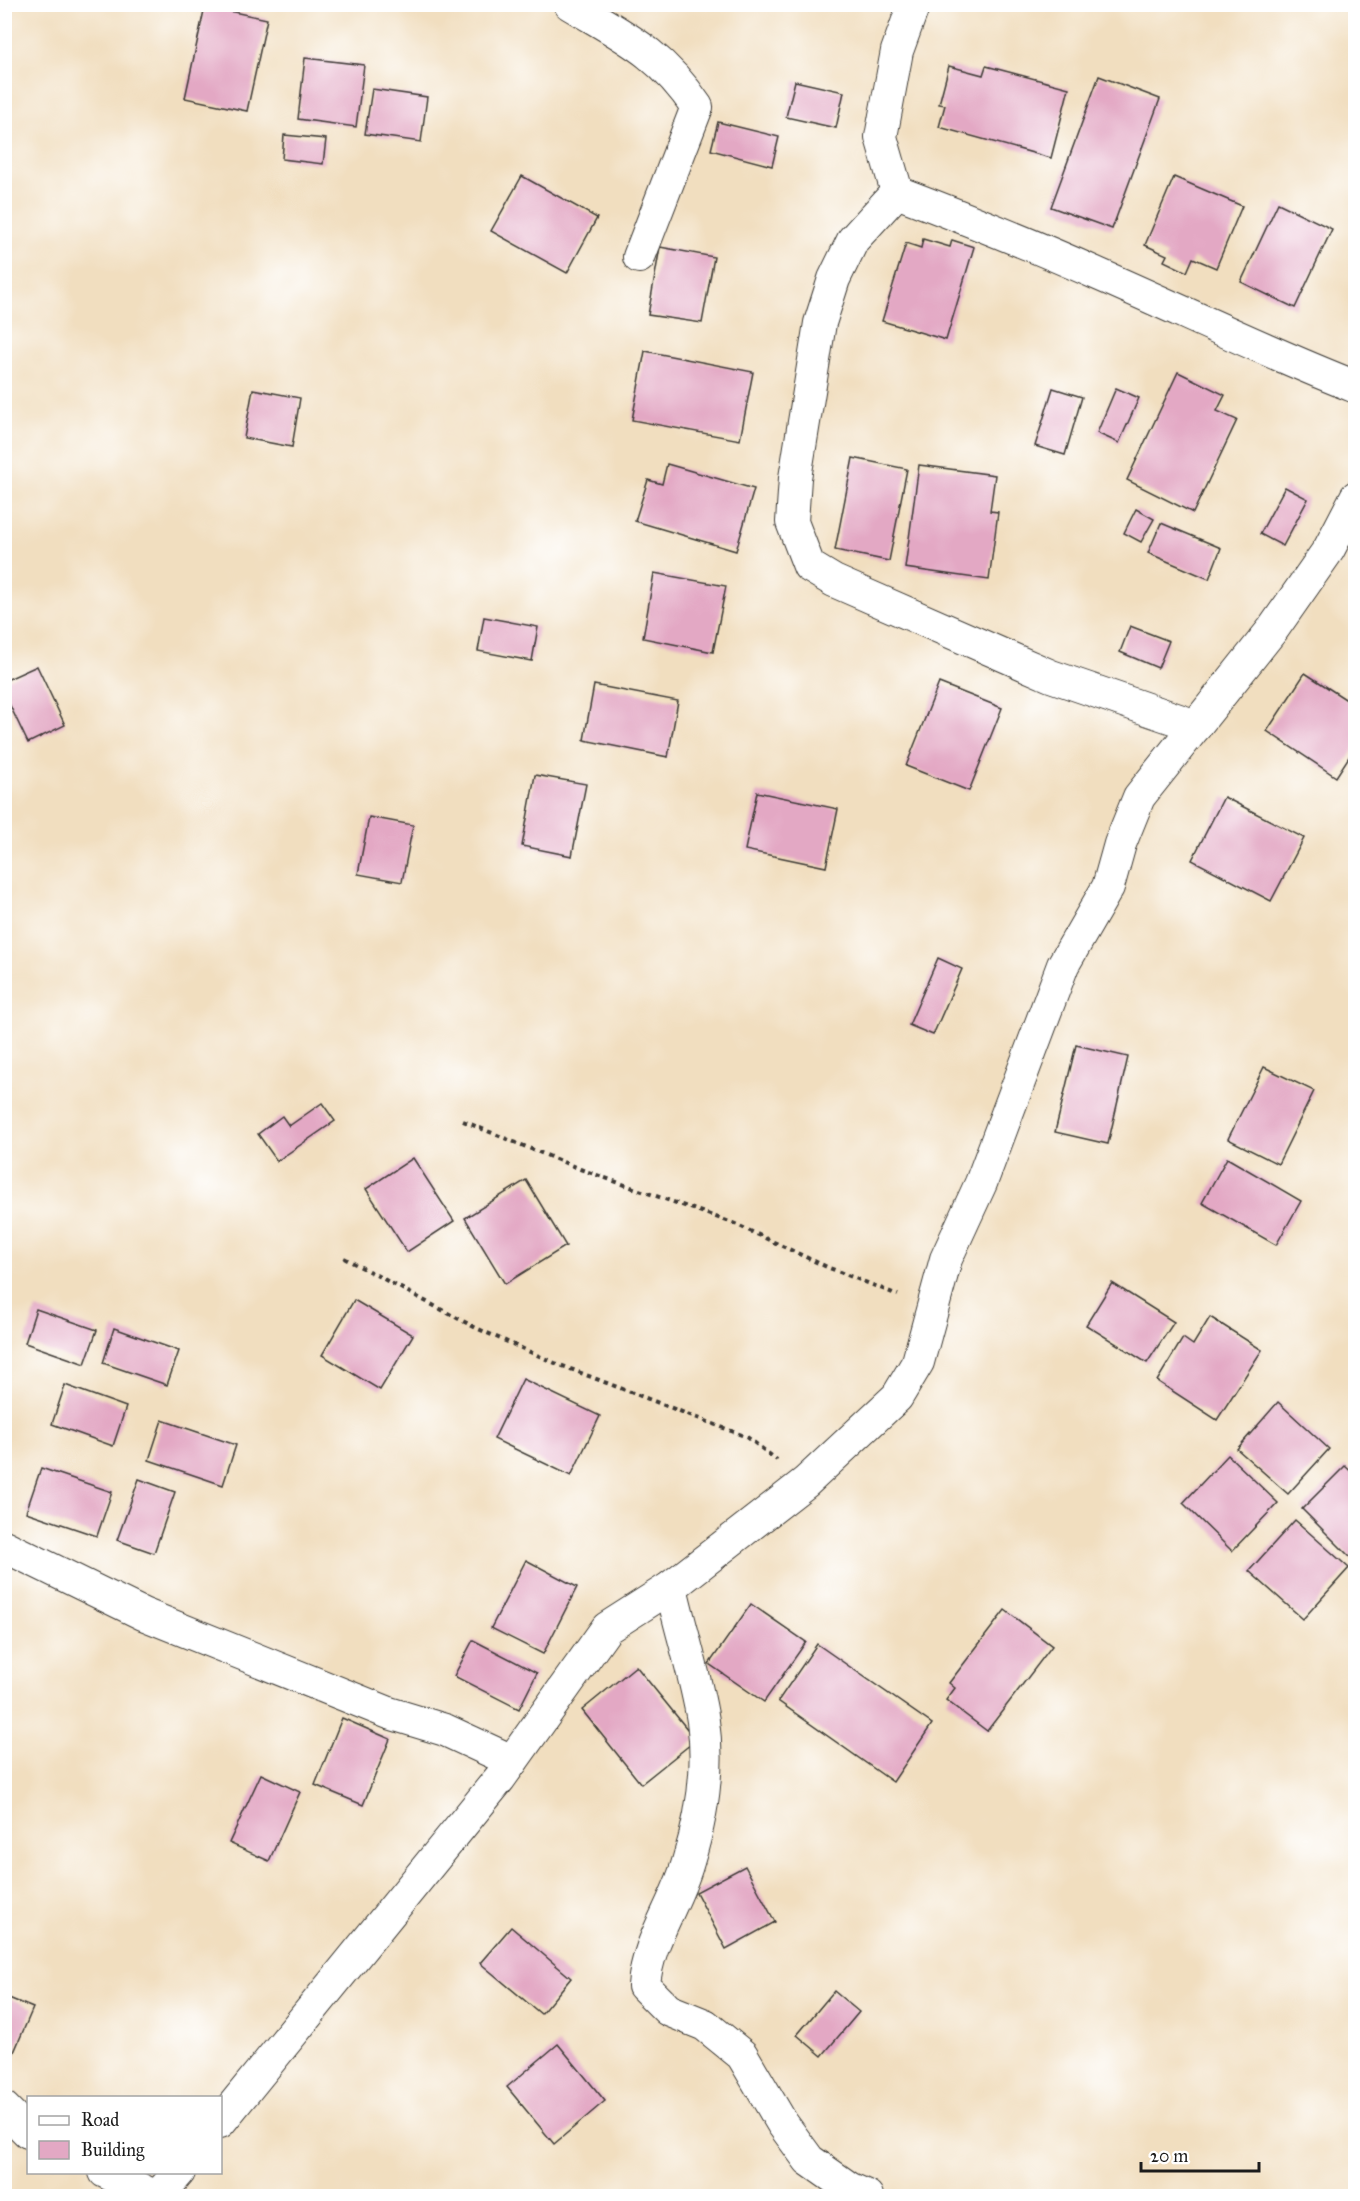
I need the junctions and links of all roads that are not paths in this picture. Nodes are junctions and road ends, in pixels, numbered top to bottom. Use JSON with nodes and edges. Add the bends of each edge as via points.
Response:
{"nodes":[{"id":1,"x":570,"y":4,"type":"edge"},
{"id":2,"x":914,"y":4,"type":"edge"},
{"id":3,"x":897,"y":192,"type":"junction"},
{"id":4,"x":639,"y":257,"type":"dead end"},
{"id":5,"x":1356,"y":387,"type":"edge"},
{"id":6,"x":1356,"y":497,"type":"edge"},
{"id":7,"x":1196,"y":726,"type":"junction"},
{"id":8,"x":4,"y":1546,"type":"edge"},
{"id":9,"x":671,"y":1587,"type":"junction"},
{"id":10,"x":512,"y":1761,"type":"junction"},
{"id":11,"x":4,"y":2108,"type":"edge"},
{"id":12,"x":222,"y":2120,"type":"edge"},
{"id":13,"x":27,"y":2131,"type":"edge"},
{"id":14,"x":109,"y":2174,"type":"edge"},
{"id":15,"x":176,"y":2174,"type":"edge"},
{"id":16,"x":154,"y":2196,"type":"edge"},
{"id":17,"x":159,"y":2196,"type":"edge"},
{"id":18,"x":867,"y":2196,"type":"edge"}],
"edges":[{"from":1,"to":4,"type":"street","via":[[647,50],[677,77],[697,106]]},
{"from":2,"to":3,"type":"street","via":[[897,51],[881,137]]},
{"from":3,"to":5,"type":"street"},
{"from":3,"to":7,"type":"street","via":[[853,240],[834,279],[820,323],[792,522],[809,566],[834,581],[1050,676]]},
{"from":6,"to":7,"type":"street","via":[[1329,549],[1279,621]]},
{"from":7,"to":9,"type":"street","via":[[1139,797],[1108,887],[1063,965],[981,1183],[946,1259],[918,1362],[897,1397],[806,1482]]},
{"from":8,"to":10,"type":"street","via":[[142,1614],[389,1713],[445,1730]]},
{"from":9,"to":10,"type":"street","via":[[607,1628]]},
{"from":9,"to":18,"type":"street","via":[[703,1722],[705,1778],[702,1812],[688,1865],[646,1962],[644,1986],[668,2010],[705,2025],[742,2055],[809,2160]]},
{"from":10,"to":12,"type":"street"},
{"from":11,"to":13,"type":"street"},
{"from":14,"to":16,"type":"street"},
{"from":15,"to":17,"type":"street"}]}
